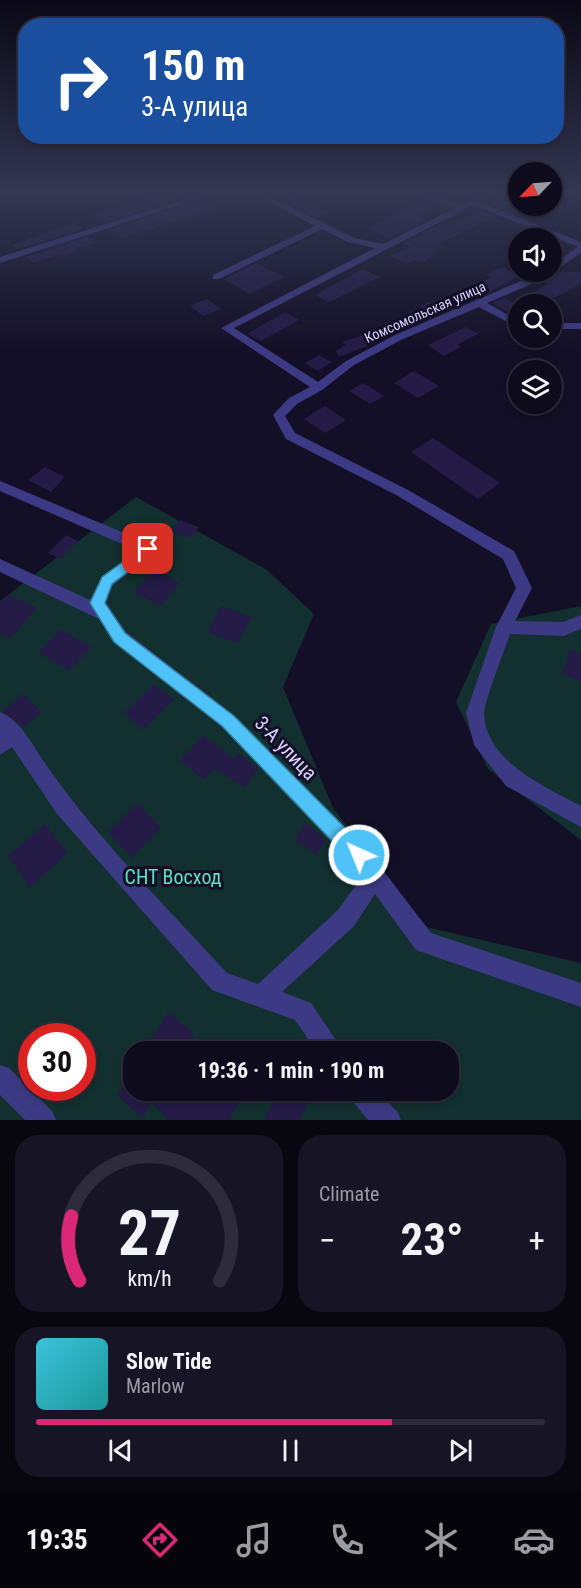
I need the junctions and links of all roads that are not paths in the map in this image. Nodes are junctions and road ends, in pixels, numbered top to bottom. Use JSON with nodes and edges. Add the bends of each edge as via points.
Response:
{"nodes":[{"id":1,"x":44,"y":246,"type":"edge"},
{"id":2,"x":280,"y":246,"type":"edge"},
{"id":3,"x":381,"y":246,"type":"edge"},
{"id":4,"x":385,"y":247,"type":"joint"},
{"id":5,"x":581,"y":247,"type":"edge"},
{"id":6,"x":0,"y":260,"type":"edge"},
{"id":7,"x":562,"y":261,"type":"edge"},
{"id":8,"x":216,"y":277,"type":"dead end"},
{"id":9,"x":529,"y":282,"type":"edge"},
{"id":10,"x":479,"y":303,"type":"junction"},
{"id":11,"x":508,"y":319,"type":"edge"},
{"id":12,"x":562,"y":326,"type":"edge"},
{"id":13,"x":581,"y":326,"type":"edge"},
{"id":14,"x":318,"y":387,"type":"junction"},
{"id":15,"x":0,"y":486,"type":"edge"},
{"id":16,"x":0,"y":565,"type":"edge"},
{"id":17,"x":104,"y":614,"type":"junction"},
{"id":18,"x":581,"y":622,"type":"edge"},
{"id":19,"x":504,"y":627,"type":"junction"},
{"id":20,"x":4,"y":733,"type":"edge"},
{"id":21,"x":581,"y":817,"type":"edge"},
{"id":22,"x":359,"y":855,"type":"junction"},
{"id":23,"x":581,"y":995,"type":"edge"},
{"id":24,"x":261,"y":996,"type":"junction"},
{"id":25,"x":324,"y":1041,"type":"edge"},
{"id":26,"x":0,"y":1077,"type":"edge"},
{"id":27,"x":368,"y":1101,"type":"edge"},
{"id":28,"x":43,"y":1120,"type":"edge"},
{"id":29,"x":388,"y":1120,"type":"edge"}],
"edges":[{"from":1,"to":6,"type":"street"},
{"from":2,"to":8,"type":"street"},
{"from":3,"to":4,"type":"street"},
{"from":4,"to":14,"type":"street","via":[[226,328]]},
{"from":5,"to":7,"type":"street"},
{"from":9,"to":10,"type":"street","name":"Комсомольская улица"},
{"from":10,"to":11,"type":"street"},
{"from":10,"to":14,"type":"street","name":"Комсомольская улица","via":[[350,363]]},
{"from":12,"to":13,"type":"street"},
{"from":14,"to":19,"type":"street","name":"Комсомольская улица","via":[[293,401],[279,415],[290,436],[404,493],[509,555],[524,588]]},
{"from":15,"to":17,"type":"street","via":[[148,549],[106,581],[98,603]]},
{"from":16,"to":17,"type":"street"},
{"from":17,"to":22,"type":"street","name":"3-А улица","via":[[120,637],[228,721]]},
{"from":18,"to":19,"type":"street","via":[[563,629]]},
{"from":19,"to":21,"type":"street","via":[[475,713],[483,744],[513,779]]},
{"from":20,"to":24,"type":"street","via":[[64,807],[220,982]]},
{"from":22,"to":23,"type":"street","name":"3-А улица","via":[[424,942]]},
{"from":22,"to":24,"type":"street","via":[[367,887],[346,918]]},
{"from":24,"to":25,"type":"street","via":[[303,1011]]},
{"from":26,"to":28,"type":"street"},
{"from":27,"to":29,"type":"street"}]}
